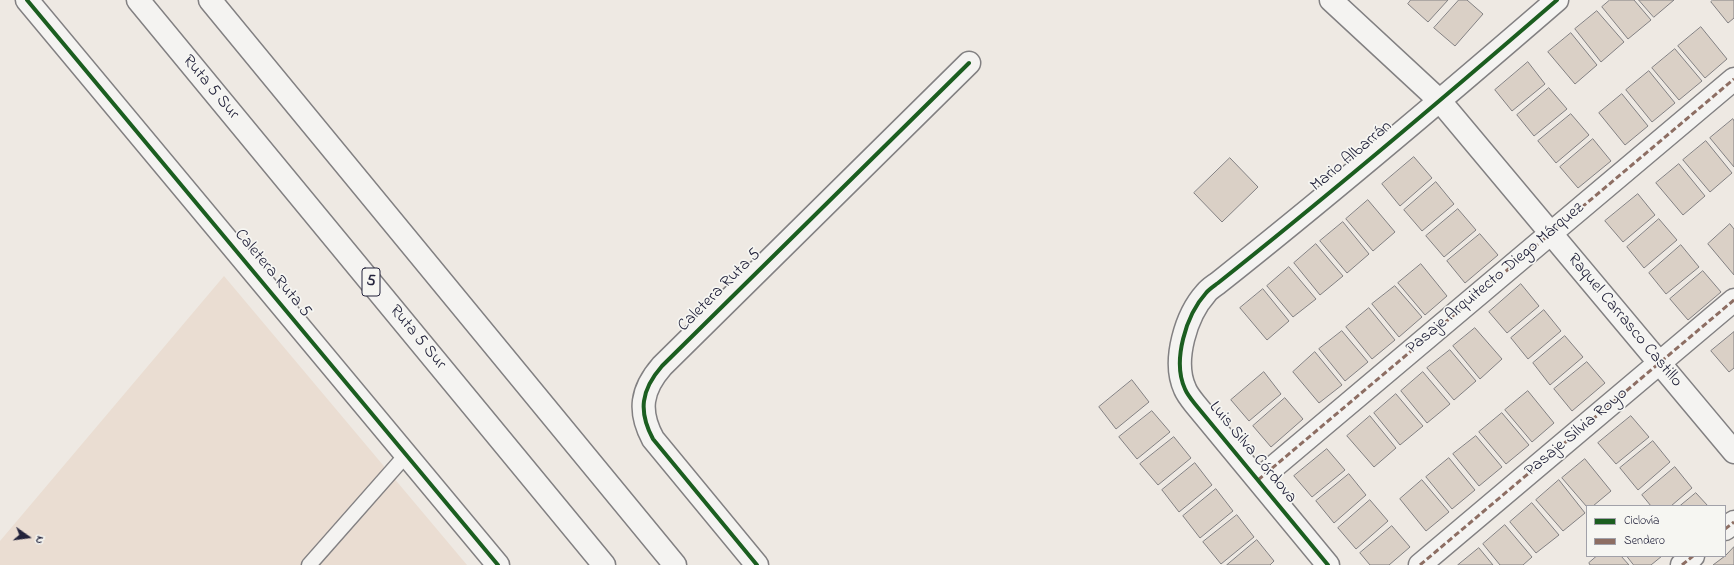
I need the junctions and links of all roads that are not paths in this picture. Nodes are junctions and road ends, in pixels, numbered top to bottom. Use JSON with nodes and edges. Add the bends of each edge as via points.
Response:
{"nodes":[{"id":1,"x":27,"y":0,"type":"edge"},
{"id":2,"x":138,"y":0,"type":"edge"},
{"id":3,"x":210,"y":0,"type":"edge"},
{"id":4,"x":1331,"y":0,"type":"edge"},
{"id":5,"x":1558,"y":0,"type":"edge"},
{"id":6,"x":969,"y":63,"type":"dead end"},
{"id":7,"x":1734,"y":79,"type":"edge"},
{"id":8,"x":1440,"y":101,"type":"junction"},
{"id":9,"x":1551,"y":233,"type":"junction"},
{"id":10,"x":1734,"y":300,"type":"edge"},
{"id":11,"x":1181,"y":346,"type":"joint"},
{"id":12,"x":1659,"y":363,"type":"junction"},
{"id":13,"x":1734,"y":452,"type":"edge"},
{"id":14,"x":406,"y":455,"type":"junction"},
{"id":15,"x":1258,"y":480,"type":"junction"},
{"id":16,"x":1734,"y":522,"type":"edge"},
{"id":17,"x":1726,"y":528,"type":"edge"},
{"id":18,"x":1692,"y":557,"type":"edge"},
{"id":19,"x":309,"y":565,"type":"edge"},
{"id":20,"x":498,"y":565,"type":"edge"},
{"id":21,"x":604,"y":565,"type":"edge"},
{"id":22,"x":675,"y":565,"type":"edge"},
{"id":23,"x":756,"y":565,"type":"edge"},
{"id":24,"x":1328,"y":565,"type":"edge"},
{"id":25,"x":1420,"y":565,"type":"edge"},
{"id":26,"x":1682,"y":565,"type":"edge"}],
"edges":[{"from":1,"to":14,"type":"main road","name":"Caletera Ruta 5"},
{"from":2,"to":21,"type":"main road","name":"Ruta 5 Sur","number":"5"},
{"from":3,"to":22,"type":"main road"},
{"from":4,"to":8,"type":"main road","name":"Raquel Carrasco Castillo"},
{"from":5,"to":8,"type":"main road","name":"Mario Albarrán"},
{"from":6,"to":23,"type":"main road","name":"Caletera Ruta 5","via":[[662,366],[647,387],[643,414],[646,427],[653,439]]},
{"from":7,"to":9,"type":"main road","name":"Pasaje Arquitecto Diego Márquez"},
{"from":8,"to":9,"type":"main road","name":"Raquel Carrasco Castillo"},
{"from":8,"to":11,"type":"main road","name":"Mario Albarrán","via":[[1206,293],[1188,320]]},
{"from":9,"to":12,"type":"main road","name":"Raquel Carrasco Castillo"},
{"from":9,"to":15,"type":"main road","name":"Pasaje Arquitecto Diego Márquez"},
{"from":10,"to":12,"type":"main road","name":"Pasaje Silvia Royo"},
{"from":11,"to":15,"type":"main road","name":"Luis Silva Córdova","via":[[1180,368],[1184,388]]},
{"from":12,"to":13,"type":"main road","name":"Raquel Carrasco Castillo"},
{"from":12,"to":25,"type":"main road","name":"Pasaje Silvia Royo"},
{"from":14,"to":19,"type":"lane"},
{"from":14,"to":20,"type":"main road","name":"Caletera Ruta 5"},
{"from":15,"to":24,"type":"main road","name":"Luis Silva Córdova"},
{"from":16,"to":17,"type":"main road"},
{"from":18,"to":26,"type":"main road"}]}
